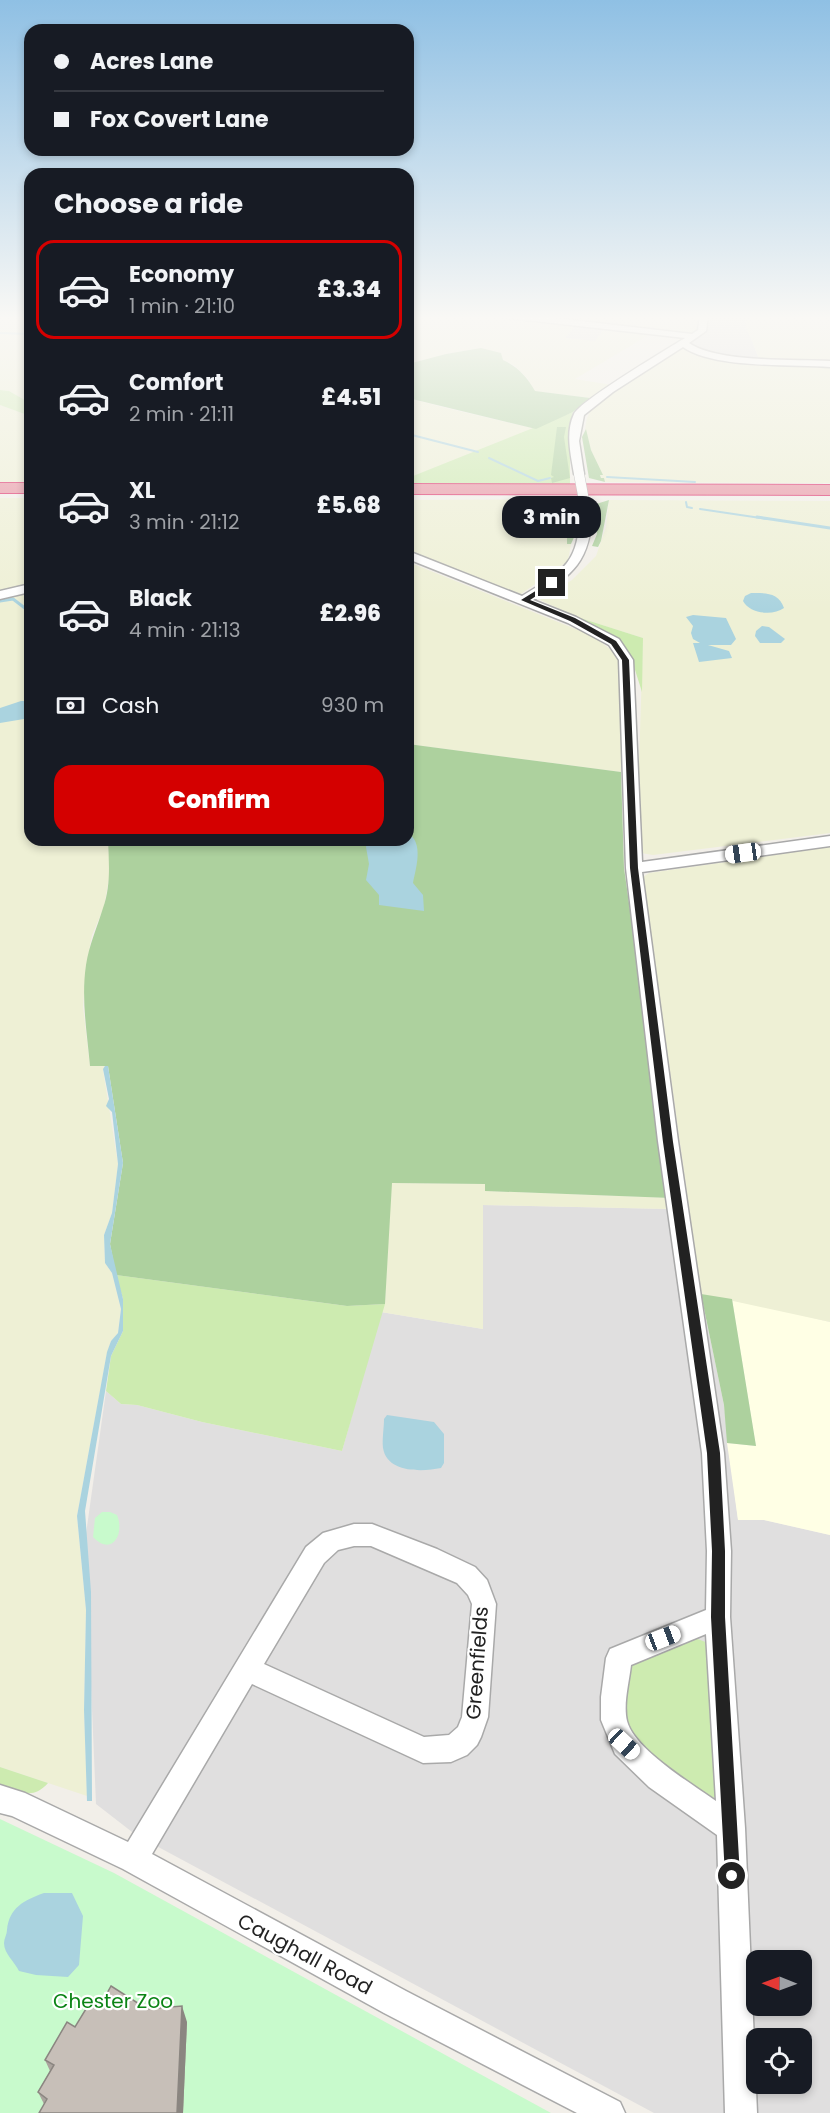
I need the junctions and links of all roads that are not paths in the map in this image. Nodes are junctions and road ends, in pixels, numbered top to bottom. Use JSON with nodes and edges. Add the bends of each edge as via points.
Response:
{"nodes":[{"id":1,"x":580,"y":414,"type":"edge"},
{"id":2,"x":0,"y":488,"type":"edge"},
{"id":3,"x":24,"y":488,"type":"edge"},
{"id":4,"x":414,"y":489,"type":"edge"},
{"id":5,"x":830,"y":490,"type":"edge"},
{"id":6,"x":0,"y":495,"type":"edge"},
{"id":7,"x":24,"y":495,"type":"edge"},
{"id":8,"x":414,"y":495,"type":"edge"},
{"id":9,"x":830,"y":496,"type":"edge"},
{"id":10,"x":414,"y":557,"type":"edge"},
{"id":11,"x":24,"y":590,"type":"edge"},
{"id":12,"x":0,"y":596,"type":"edge"},
{"id":13,"x":524,"y":600,"type":"junction"},
{"id":14,"x":830,"y":841,"type":"edge"},
{"id":15,"x":634,"y":868,"type":"junction"},
{"id":16,"x":718,"y":1617,"type":"junction"},
{"id":17,"x":247,"y":1669,"type":"junction"},
{"id":18,"x":0,"y":1799,"type":"edge"},
{"id":19,"x":730,"y":1828,"type":"junction"},
{"id":20,"x":133,"y":1859,"type":"junction"},
{"id":21,"x":609,"y":2113,"type":"edge"},
{"id":22,"x":741,"y":2113,"type":"edge"}],
"edges":[{"from":1,"to":13,"type":"street","bridge":true,"via":[[574,441],[587,536],[576,564]]},
{"from":2,"to":3,"type":"highway"},
{"from":4,"to":5,"type":"highway"},
{"from":6,"to":7,"type":"highway"},
{"from":8,"to":9,"type":"highway"},
{"from":10,"to":13,"type":"street"},
{"from":11,"to":12,"type":"street"},
{"from":13,"to":15,"type":"street","via":[[614,642],[626,660]]},
{"from":14,"to":15,"type":"street"},
{"from":15,"to":16,"type":"street","via":[[713,1453],[719,1551]]},
{"from":16,"to":19,"type":"street"},
{"from":16,"to":19,"type":"street","via":[[619,1658],[614,1720],[624,1744],[659,1777]]},
{"from":17,"to":17,"type":"street","name":"Greenfields","via":[[315,1555],[331,1541],[372,1535],[428,1557],[466,1575],[478,1588],[484,1604],[471,1733],[461,1745],[445,1751],[423,1750]]},
{"from":17,"to":20,"type":"street","name":"Greenfields"},
{"from":18,"to":20,"type":"street","name":"Caughall Road"},
{"from":19,"to":22,"type":"street"},
{"from":20,"to":21,"type":"street","name":"Caughall Road"}]}
